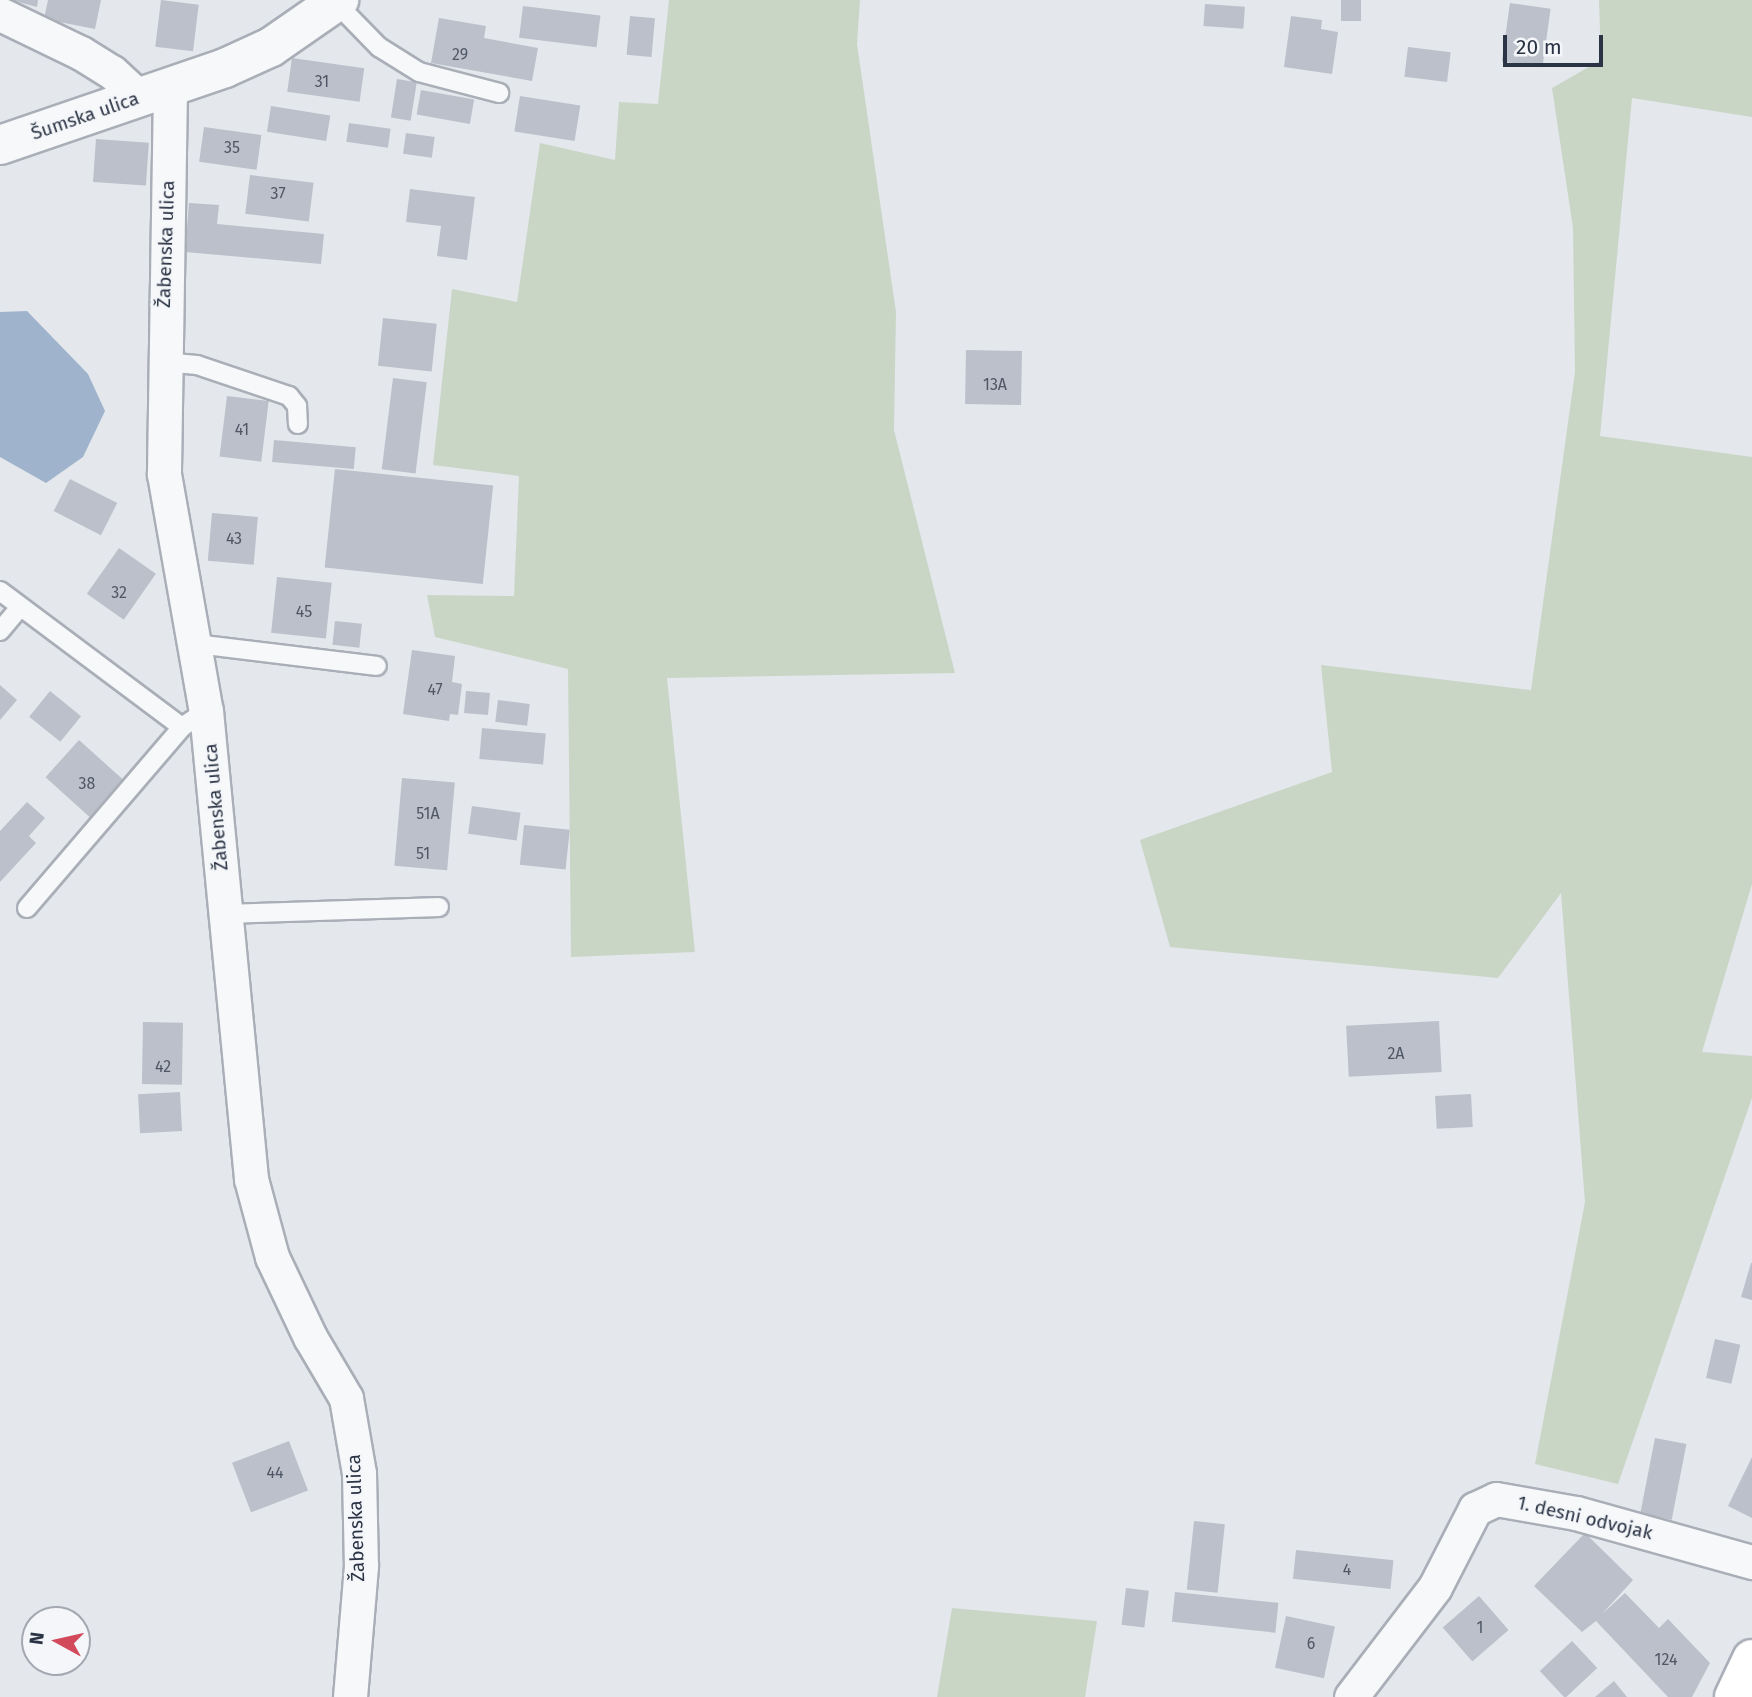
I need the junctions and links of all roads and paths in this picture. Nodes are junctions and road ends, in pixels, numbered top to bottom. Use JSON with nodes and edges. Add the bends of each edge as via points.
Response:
{"nodes":[{"id":1,"x":338,"y":1,"type":"edge"},
{"id":2,"x":0,"y":14,"type":"edge"},
{"id":3,"x":155,"y":93,"type":"junction"},
{"id":4,"x":499,"y":93,"type":"dead end"},
{"id":5,"x":0,"y":145,"type":"edge"},
{"id":6,"x":163,"y":362,"type":"junction"},
{"id":7,"x":298,"y":424,"type":"dead end"},
{"id":8,"x":0,"y":591,"type":"edge"},
{"id":9,"x":20,"y":607,"type":"junction"},
{"id":10,"x":0,"y":631,"type":"edge"},
{"id":11,"x":196,"y":644,"type":"junction"},
{"id":12,"x":377,"y":666,"type":"dead end"},
{"id":13,"x":194,"y":719,"type":"junction"},
{"id":14,"x":439,"y":907,"type":"dead end"},
{"id":15,"x":27,"y":908,"type":"dead end"},
{"id":16,"x":226,"y":914,"type":"junction"},
{"id":17,"x":1752,"y":1562,"type":"edge"},
{"id":18,"x":1752,"y":1659,"type":"edge"},
{"id":19,"x":350,"y":1697,"type":"edge"},
{"id":20,"x":1351,"y":1697,"type":"edge"},
{"id":21,"x":1734,"y":1697,"type":"edge"}],
"edges":[{"from":1,"to":3,"type":"street","via":[[271,47]]},
{"from":1,"to":4,"type":"lane","via":[[379,47],[419,72]]},
{"from":2,"to":3,"type":"street"},
{"from":3,"to":5,"type":"street","name":"Šumska ulica"},
{"from":3,"to":6,"type":"street","name":"Žabenska ulica"},
{"from":6,"to":7,"type":"lane","via":[[197,365],[289,396],[297,407]]},
{"from":6,"to":11,"type":"street","name":"Žabenska ulica","via":[[164,474]]},
{"from":8,"to":9,"type":"lane"},
{"from":9,"to":10,"type":"lane"},
{"from":9,"to":13,"type":"lane"},
{"from":11,"to":12,"type":"lane"},
{"from":11,"to":13,"type":"street","name":"Žabenska ulica"},
{"from":13,"to":15,"type":"lane"},
{"from":13,"to":16,"type":"street","name":"Žabenska ulica"},
{"from":14,"to":16,"type":"lane"},
{"from":16,"to":19,"type":"street","name":"Žabenska ulica","via":[[251,1179],[272,1257],[345,1398],[359,1473],[361,1566]]},
{"from":17,"to":20,"type":"street","name":"1. desni odvojak","via":[[1576,1513],[1496,1499],[1475,1509],[1435,1587]]},
{"from":18,"to":21,"type":"main road"}]}
